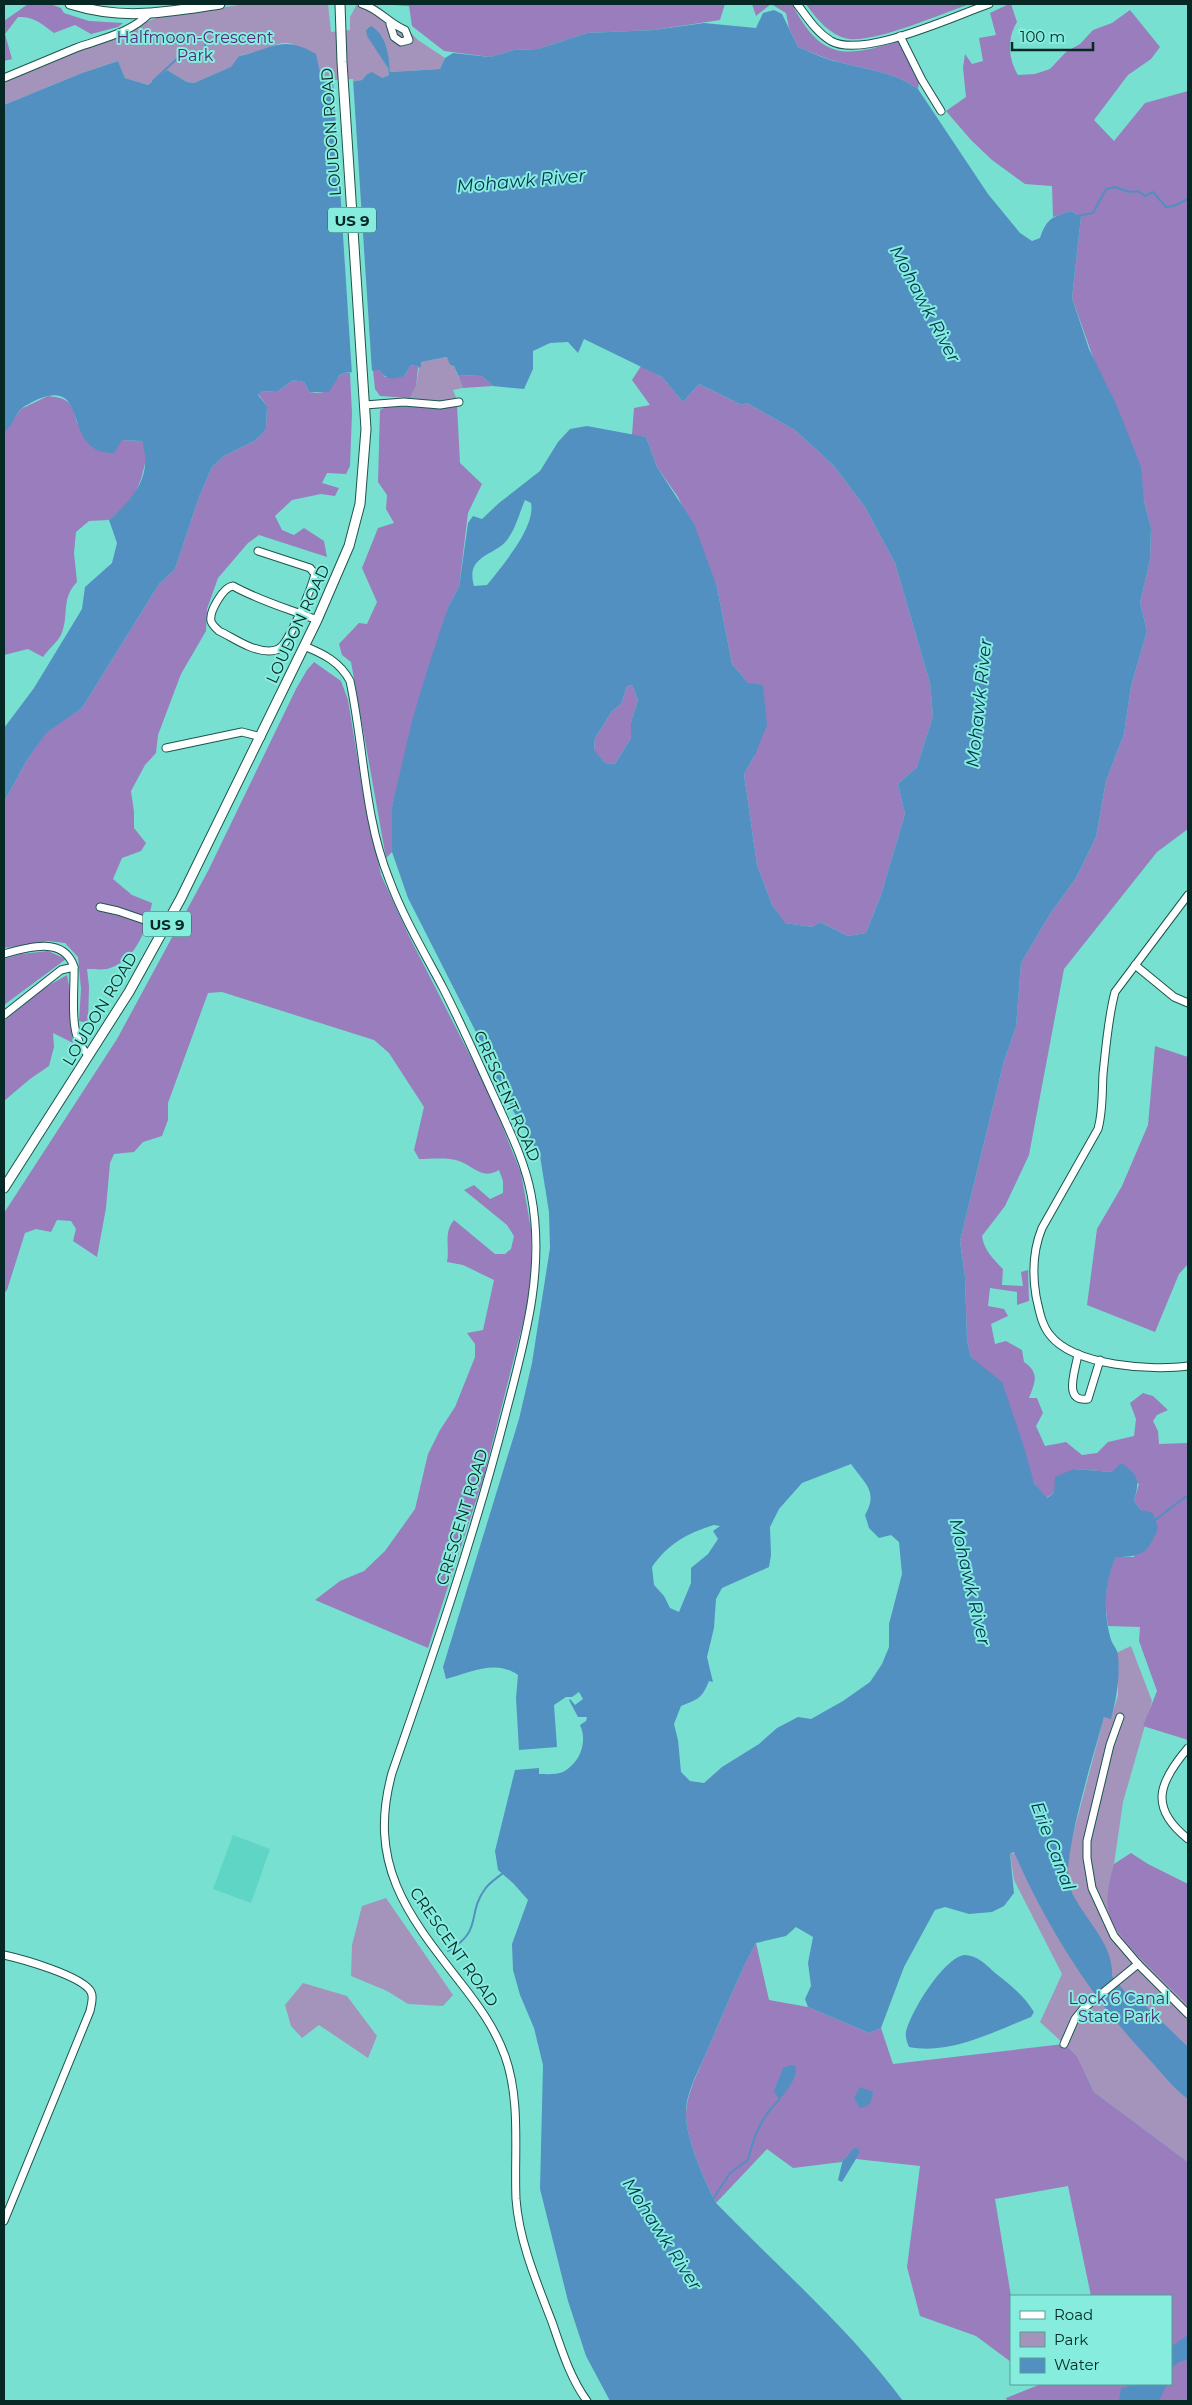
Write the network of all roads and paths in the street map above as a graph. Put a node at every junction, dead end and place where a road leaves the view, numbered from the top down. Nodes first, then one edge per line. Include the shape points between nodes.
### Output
1 (70, 4) edge
2 (220, 4) edge
3 (340, 4) edge
4 (362, 4) edge
5 (798, 4) edge
6 (989, 4) edge
7 (150, 13) junction
8 (390, 24) dead end
9 (900, 36) junction
10 (4, 78) edge
11 (941, 111) dead end
12 (460, 402) dead end
13 (365, 405) junction
14 (258, 551) dead end
15 (299, 614) junction
16 (317, 620) junction
17 (304, 646) junction
18 (261, 737) junction
19 (166, 748) dead end
20 (1188, 894) edge
21 (100, 907) dead end
22 (165, 928) junction
23 (4, 954) edge
24 (1135, 965) junction
25 (74, 967) junction
26 (1188, 1003) edge
27 (4, 1015) edge
28 (89, 1055) junction
29 (4, 1188) edge
30 (1078, 1354) junction
31 (1100, 1360) junction
32 (1188, 1366) edge
33 (1120, 1717) dead end
34 (1188, 1748) edge
35 (1188, 1840) edge
36 (4, 1955) edge
37 (1138, 1964) junction
38 (1188, 2014) edge
39 (1064, 2044) dead end
40 (4, 2221) edge
41 (587, 2401) edge

1 - 7 main road via 104,13
2 - 7 main road
3 - 13 main road, LOUDON ROAD / US 9
4 - 8 street via 374,8
5 - 9 street via 823,35 842,46 864,46
6 - 9 street
7 - 10 street via 122,33
9 - 11 street
12 - 13 street
13 - 16 main road, LOUDON ROAD / US 9 via 360,504 345,560
14 - 15 street via 314,571
15 - 15 street via 233,586 224,590 211,620 219,631 270,652 283,645
15 - 16 street
16 - 17 main road, LOUDON ROAD / US 9
17 - 18 main road, LOUDON ROAD / US 9
17 - 41 street, CRESCENT ROAD via 334,660 350,681 373,821 388,877 498,1106 522,1161 532,1196 537,1268 531,1311 469,1547 392,1774 385,1799 384,1832 390,1872 409,1914 489,2021 506,2058 514,2094 516,2199 522,2233 534,2276 563,2352
18 - 19 street via 242,732
18 - 22 main road, LOUDON ROAD / US 9
20 - 24 street
21 - 22 street
22 - 28 main road, LOUDON ROAD / US 9 via 130,992
23 - 25 street via 56,947 67,954
24 - 26 street via 1174,997
24 - 30 street via 1115,992 1111,1007 1098,1129 1042,1228 1034,1256 1039,1312 1046,1328 1063,1347
25 - 27 street via 61,970
25 - 28 street via 76,1037 81,1049
28 - 29 main road, LOUDON ROAD / US 9
30 - 31 street
30 - 31 street via 1072,1391 1080,1400 1088,1399
31 - 32 street via 1156,1370
33 - 37 street via 1095,1805 1087,1858 1092,1888 1108,1925
34 - 35 street via 1163,1786 1163,1809 1169,1823
36 - 40 street via 76,1980 88,1987 92,1994 90,2011
37 - 38 street
37 - 39 street via 1082,2009

